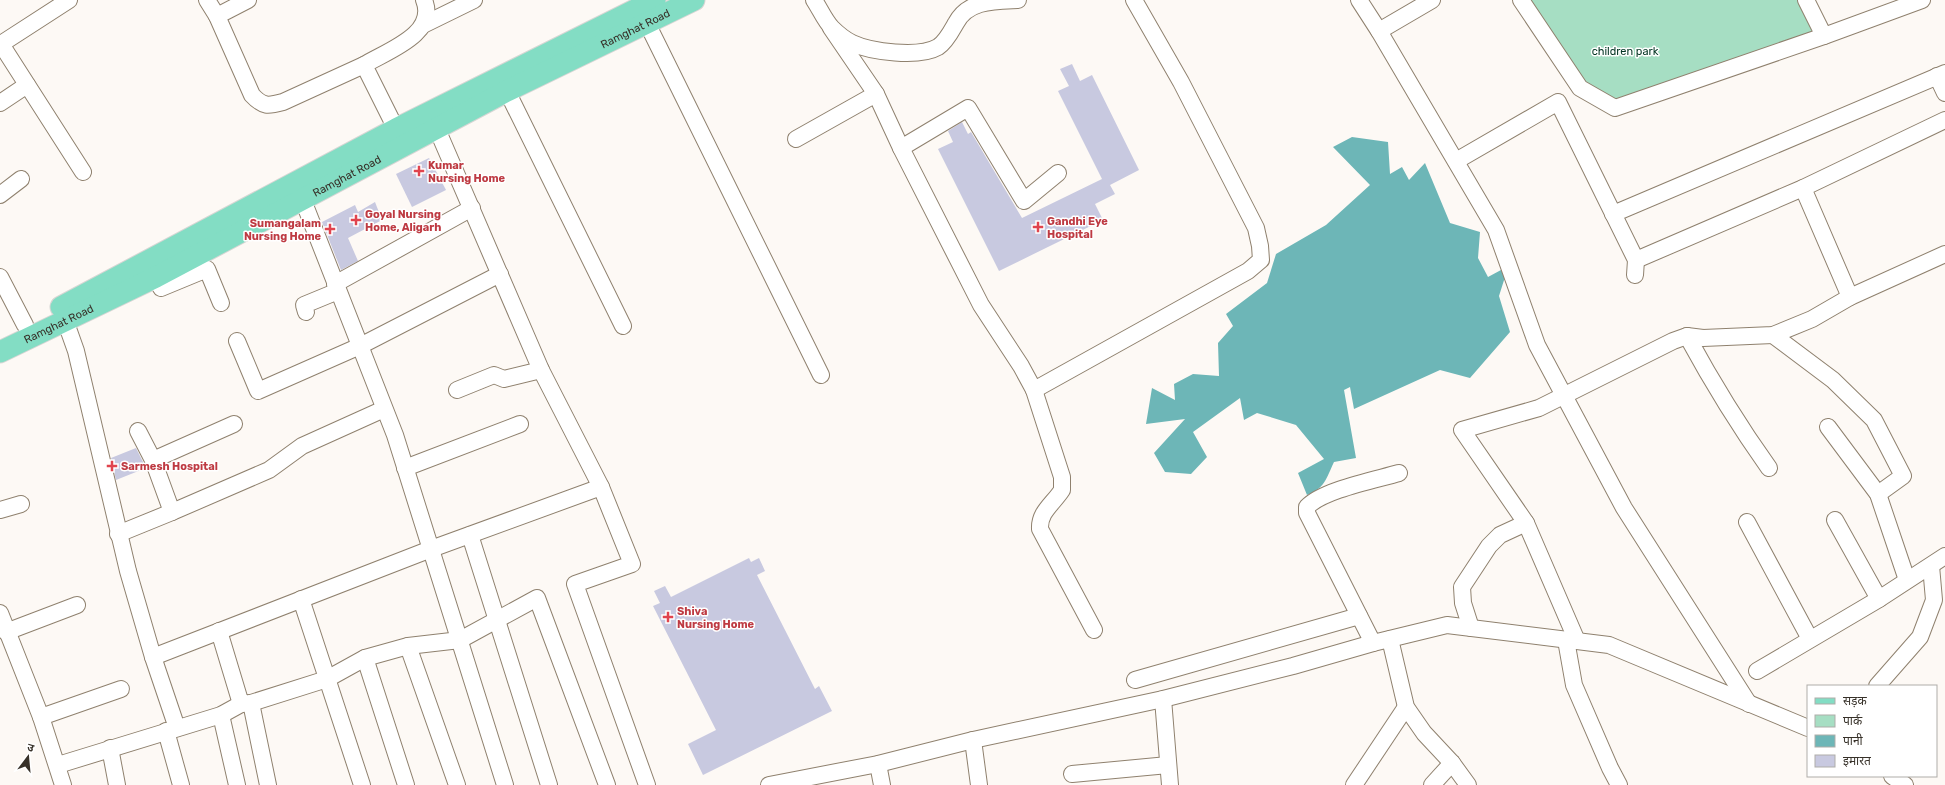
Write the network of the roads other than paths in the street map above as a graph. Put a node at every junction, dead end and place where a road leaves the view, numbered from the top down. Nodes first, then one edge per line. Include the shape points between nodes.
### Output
1 (69, 0) edge
2 (207, 0) edge
3 (248, 0) edge
4 (424, 0) edge
5 (474, 0) edge
6 (694, 0) edge
7 (814, 0) edge
8 (1018, 0) edge
9 (1134, 0) edge
10 (1359, 0) edge
11 (1432, 0) edge
12 (1521, 0) edge
13 (1806, 0) edge
14 (1922, 0) edge
15 (647, 11) edge
16 (217, 16) junction
17 (423, 25) junction
18 (831, 28) junction
19 (1379, 31) junction
20 (1824, 36) junction
21 (1, 44) edge
22 (364, 65) junction
23 (1941, 75) edge
24 (27, 85) junction
25 (507, 91) junction
26 (1945, 93) edge
27 (876, 94) junction
28 (0, 103) edge
29 (1945, 120) edge
30 (396, 129) junction
31 (438, 129) junction
32 (796, 140) dead end
33 (901, 148) junction
34 (1456, 160) junction
35 (83, 172) dead end
36 (1058, 173) dead end
37 (21, 179) dead end
38 (1803, 188) junction
39 (299, 190) junction
40 (0, 195) edge
41 (472, 208) junction
42 (1613, 214) junction
43 (1945, 254) edge
44 (500, 274) junction
45 (0, 277) edge
46 (156, 277) junction
47 (337, 287) junction
48 (1850, 297) junction
49 (221, 303) dead end
50 (306, 312) dead end
51 (65, 320) junction
52 (25, 325) junction
53 (623, 326) dead end
54 (1773, 335) junction
55 (1687, 336) junction
56 (0, 338) edge
57 (237, 342) dead end
58 (360, 346) junction
59 (0, 352) edge
60 (542, 370) junction
61 (821, 375) dead end
62 (457, 390) dead end
63 (1034, 390) junction
64 (1563, 394) junction
65 (384, 409) junction
66 (234, 424) dead end
67 (520, 424) dead end
68 (1828, 427) dead end
69 (138, 430) dead end
70 (153, 460) junction
71 (405, 468) junction
72 (1769, 468) dead end
73 (1399, 472) dead end
74 (601, 487) junction
75 (1878, 494) junction
76 (21, 504) dead end
77 (0, 510) edge
78 (172, 512) junction
79 (1835, 520) dead end
80 (1747, 522) dead end
81 (1526, 524) junction
82 (118, 534) junction
83 (470, 535) junction
84 (431, 549) junction
85 (1945, 556) edge
86 (1931, 566) junction
87 (1907, 580) junction
88 (301, 599) junction
89 (1879, 599) junction
90 (77, 605) dead end
91 (0, 613) edge
92 (1359, 616) junction
93 (497, 620) junction
94 (1471, 628) junction
95 (1094, 630) dead end
96 (219, 631) junction
97 (6, 632) junction
98 (1390, 639) junction
99 (1810, 639) junction
100 (460, 640) junction
101 (1571, 640) junction
102 (1373, 643) junction
103 (408, 646) junction
104 (153, 657) junction
105 (365, 658) junction
106 (1757, 671) dead end
107 (327, 679) junction
108 (1135, 680) dead end
109 (1878, 685) edge
110 (121, 689) dead end
111 (1163, 699) junction
112 (246, 703) junction
113 (1749, 704) junction
114 (1406, 707) junction
115 (221, 715) junction
116 (41, 717) junction
117 (1807, 728) edge
118 (172, 730) junction
119 (973, 740) junction
120 (110, 748) junction
121 (1452, 763) junction
122 (878, 764) junction
123 (58, 765) junction
124 (1168, 765) junction
125 (1072, 774) dead end
126 (1893, 777) edge
127 (63, 785) edge
128 (118, 785) edge
129 (180, 785) edge
130 (237, 785) edge
131 (268, 785) edge
132 (362, 785) edge
133 (406, 785) edge
134 (457, 785) edge
135 (505, 785) edge
136 (549, 785) edge
137 (607, 785) edge
138 (647, 785) edge
139 (769, 785) edge
140 (882, 785) edge
141 (979, 785) edge
142 (1170, 785) edge
143 (1354, 785) edge
144 (1432, 785) edge
145 (1468, 785) edge
146 (1619, 785) edge
147 (1905, 785) edge

1 - 21 street
2 - 16 street
3 - 16 street
4 - 17 street via 428,10
5 - 17 street
6 - 15 main road, Ramghat Road
7 - 18 street
8 - 18 street via 983,2 969,8 960,16 951,33 939,47 921,52 898,53 852,43
9 - 63 street via 1181,82 1256,228 1260,260 1248,271
10 - 19 street
11 - 19 street
12 - 20 street via 1580,88 1615,108
13 - 20 street
14 - 20 street
15 - 25 main road, Ramghat Road
15 - 30 main road, Ramghat Road
15 - 61 street
16 - 22 street via 252,95 259,103 270,106 283,102
17 - 22 street via 402,45
18 - 27 street
19 - 34 street
21 - 24 street
22 - 30 street
23 - 26 street
23 - 42 street
24 - 28 street
24 - 35 street
25 - 31 main road, Ramghat Road
25 - 53 street
27 - 32 street
27 - 33 street
29 - 38 street
30 - 39 main road, Ramghat Road
31 - 39 main road, Ramghat Road
31 - 41 street
33 - 36 street via 968,108 1024,201
33 - 63 street via 981,305
34 - 42 street via 1558,102
34 - 64 street via 1496,230 1537,345
37 - 40 street
38 - 42 street via 1636,267
38 - 48 street
39 - 46 main road, Ramghat Road
39 - 47 street
39 - 52 main road, Ramghat Road
41 - 44 street
41 - 47 street
43 - 48 street
44 - 58 street
44 - 60 street
45 - 52 street
46 - 49 street via 161,288 207,270
46 - 51 main road, Ramghat Road
47 - 50 street via 304,304
47 - 58 street
48 - 54 street via 1812,319
51 - 59 main road, Ramghat Road
51 - 82 street via 76,350
52 - 56 main road, Ramghat Road
54 - 55 street via 1703,338
54 - 75 street via 1833,380 1874,420 1903,476
55 - 64 street
55 - 72 street via 1723,400
57 - 58 street via 258,391
58 - 65 street
60 - 62 street via 504,379 494,375
60 - 74 street
63 - 95 street via 1062,477 1062,490 1044,512 1040,529
64 - 81 street via 1538,408 1462,430
64 - 113 street via 1624,508
65 - 71 street
65 - 78 street via 302,446 269,470
66 - 70 street
67 - 71 street
68 - 75 street
69 - 70 street
70 - 78 street
71 - 84 street
73 - 92 street via 1326,495 1313,500 1306,507
74 - 83 street
74 - 138 street via 632,564 575,584
75 - 87 street
76 - 77 street
78 - 82 street
79 - 89 street
80 - 99 street
81 - 94 street via 1500,535 1489,546 1462,587 1463,603
81 - 101 street
82 - 104 street
83 - 84 street
83 - 93 street
84 - 88 street
84 - 100 street
85 - 86 street
86 - 87 street
86 - 109 street via 1934,600 1920,637
87 - 89 street
88 - 96 street
88 - 107 street
89 - 99 street
90 - 97 street
91 - 97 street
92 - 102 street
92 - 108 street
93 - 100 street
93 - 136 street
93 - 137 street via 537,598
94 - 98 street via 1447,625
94 - 101 street
96 - 104 street
96 - 112 street
97 - 116 street
98 - 102 street
98 - 114 street
99 - 106 street
100 - 103 street
100 - 135 street
101 - 113 street via 1609,645
101 - 146 street via 1574,685
102 - 111 street
103 - 105 street
103 - 134 street
104 - 118 street
105 - 107 street
105 - 133 street
107 - 112 street
107 - 132 street
110 - 116 street
111 - 119 street
111 - 124 street
112 - 115 street
112 - 131 street
113 - 117 street
114 - 121 street via 1424,733
114 - 143 street
115 - 118 street
115 - 130 street
116 - 123 street
118 - 120 street
118 - 129 street
119 - 122 street
119 - 141 street
120 - 123 street
120 - 128 street
121 - 144 street
121 - 145 street
122 - 139 street
122 - 140 street
123 - 127 street
124 - 125 street
124 - 142 street
126 - 147 street

